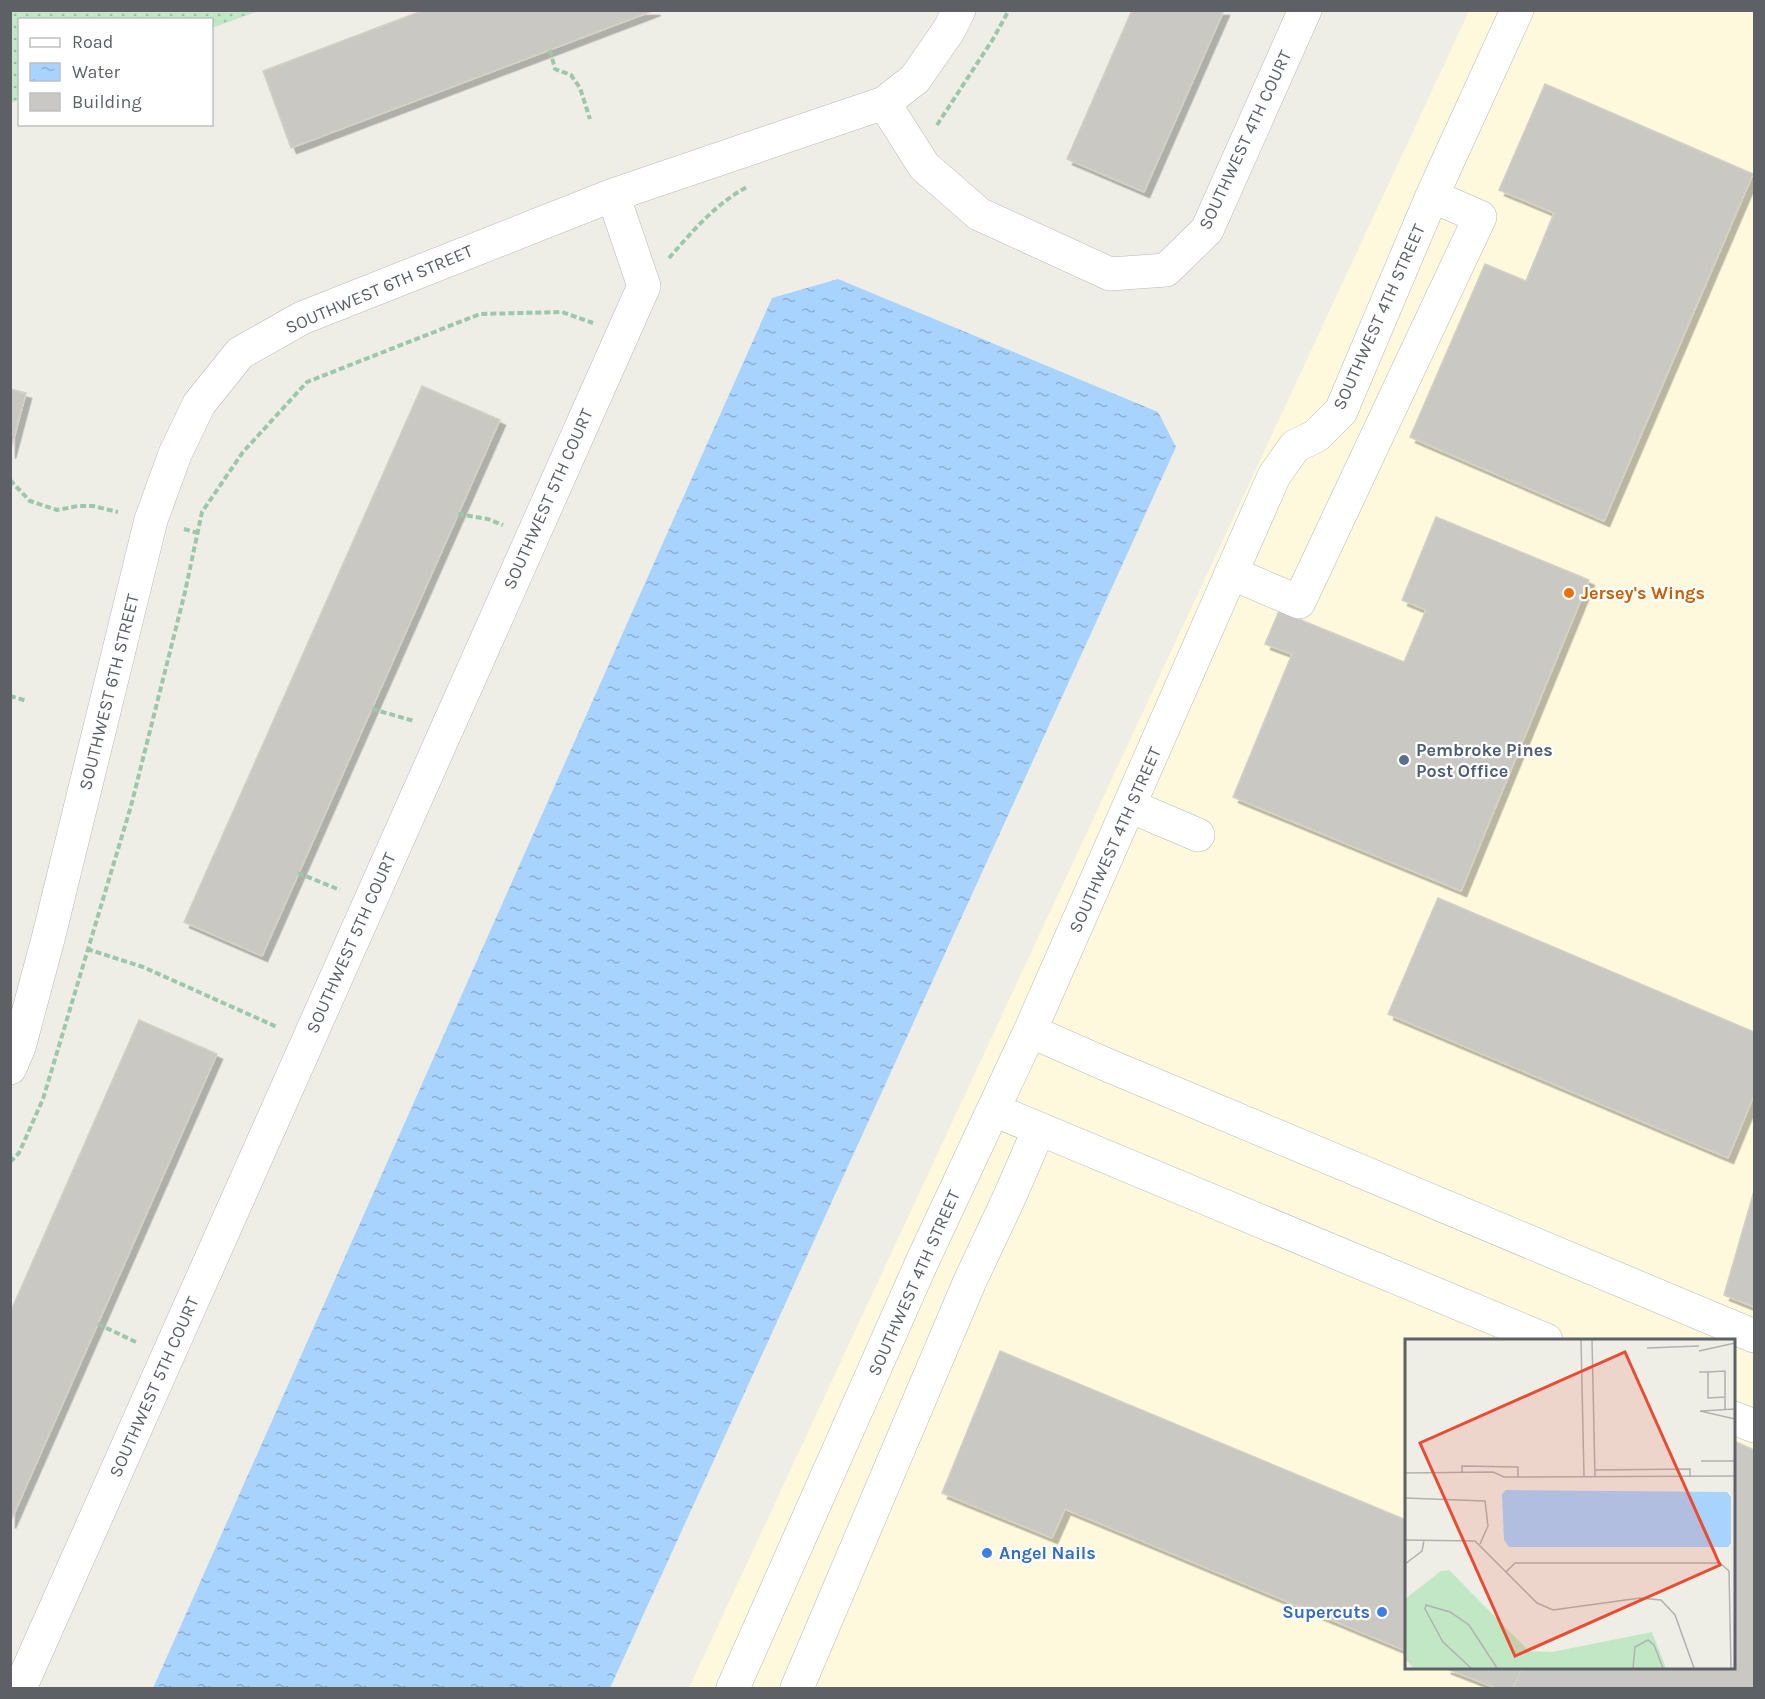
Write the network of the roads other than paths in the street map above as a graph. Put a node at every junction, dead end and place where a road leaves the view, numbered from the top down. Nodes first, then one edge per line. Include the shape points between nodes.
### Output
1 (959, 10) edge
2 (1305, 10) edge
3 (1517, 10) edge
4 (884, 103) junction
5 (613, 195) junction
6 (1432, 196) junction
7 (1232, 573) junction
8 (1130, 806) junction
9 (1198, 835) dead end
10 (1030, 1031) junction
11 (10, 1068) edge
12 (994, 1110) junction
13 (1039, 1129) junction
14 (922, 1262) junction
15 (970, 1281) junction
16 (1755, 1336) edge
17 (1541, 1339) edge
18 (1735, 1418) edge
19 (1755, 1426) edge
20 (20, 1689) edge
21 (733, 1689) edge
22 (797, 1689) edge

1 - 4 street, SOUTHWEST 6TH STREET via 915,79
2 - 4 street, SOUTHWEST 4TH COURT via 1207,230 1166,270 1110,274 979,214 924,166
3 - 6 street, SOUTHWEST 4TH STREET
4 - 5 street, SOUTHWEST 6TH STREET
5 - 11 street, SOUTHWEST 6TH STREET via 302,318 240,353 199,404 175,454 151,520 48,939
5 - 20 street, SOUTHWEST 5TH COURT via 644,286
6 - 7 street, SOUTHWEST 4TH STREET via 1341,411 1316,436 1295,446 1274,476
6 - 7 street via 1480,217 1299,602
7 - 8 street, SOUTHWEST 4TH STREET
8 - 9 street
8 - 10 street, SOUTHWEST 4TH STREET
10 - 12 street, SOUTHWEST 4TH STREET
10 - 16 street
12 - 13 street
12 - 14 street, SOUTHWEST 4TH STREET
13 - 15 street
13 - 17 street
14 - 15 street
14 - 21 street, SOUTHWEST 4TH STREET
15 - 22 street
18 - 19 street

